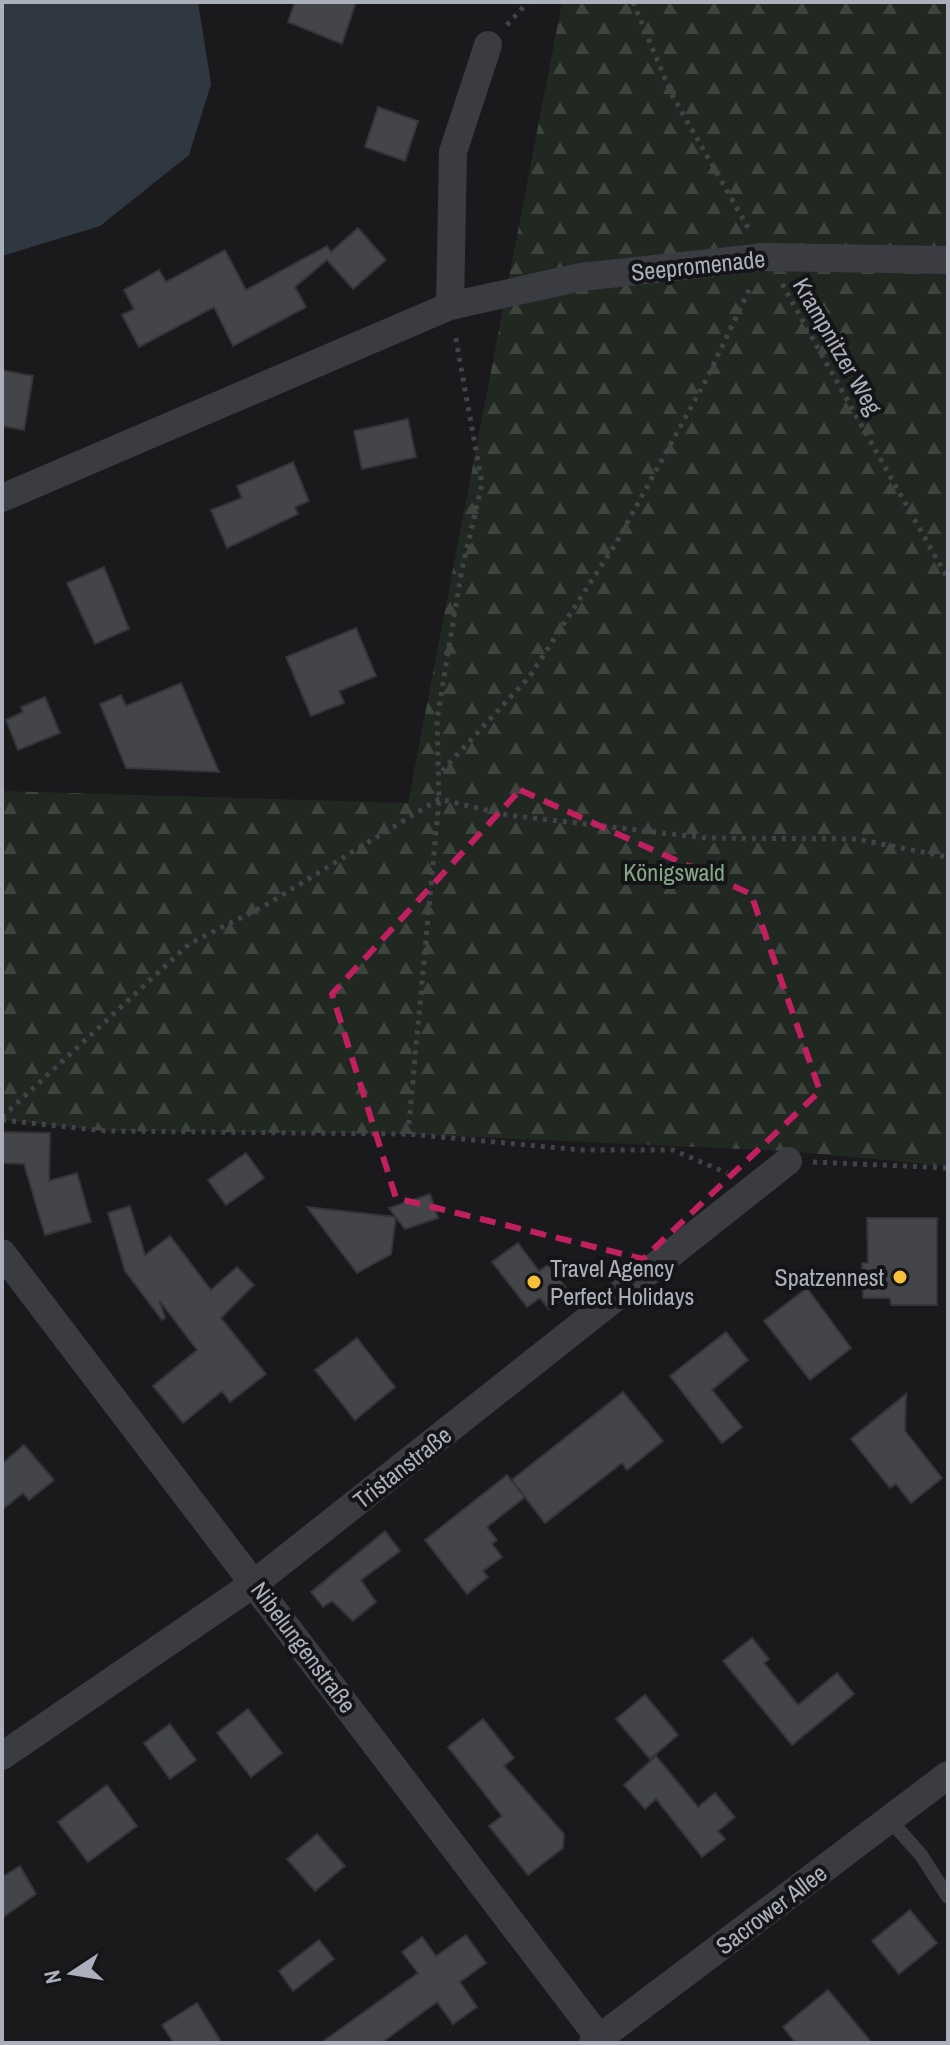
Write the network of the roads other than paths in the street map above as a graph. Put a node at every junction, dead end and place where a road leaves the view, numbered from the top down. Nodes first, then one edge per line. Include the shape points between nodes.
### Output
1 (488, 45) dead end
2 (948, 260) edge
3 (450, 306) junction
4 (2, 498) edge
5 (788, 1161) road end
6 (2, 1253) edge
7 (256, 1582) junction
8 (2, 1756) edge
9 (948, 1775) edge
10 (889, 1819) junction
11 (948, 1897) edge
12 (599, 2041) edge

1 - 3 street via 453,152
2 - 3 street, Seepromenade via 765,257 581,277
3 - 4 street, Seepromenade
5 - 7 street, Tristanstraße
6 - 7 street, Nibelungenstraße
7 - 8 street, Tristanstraße
7 - 12 street, Nibelungenstraße
9 - 10 street, Sacrower Allee
10 - 11 lane
10 - 12 street, Sacrower Allee

